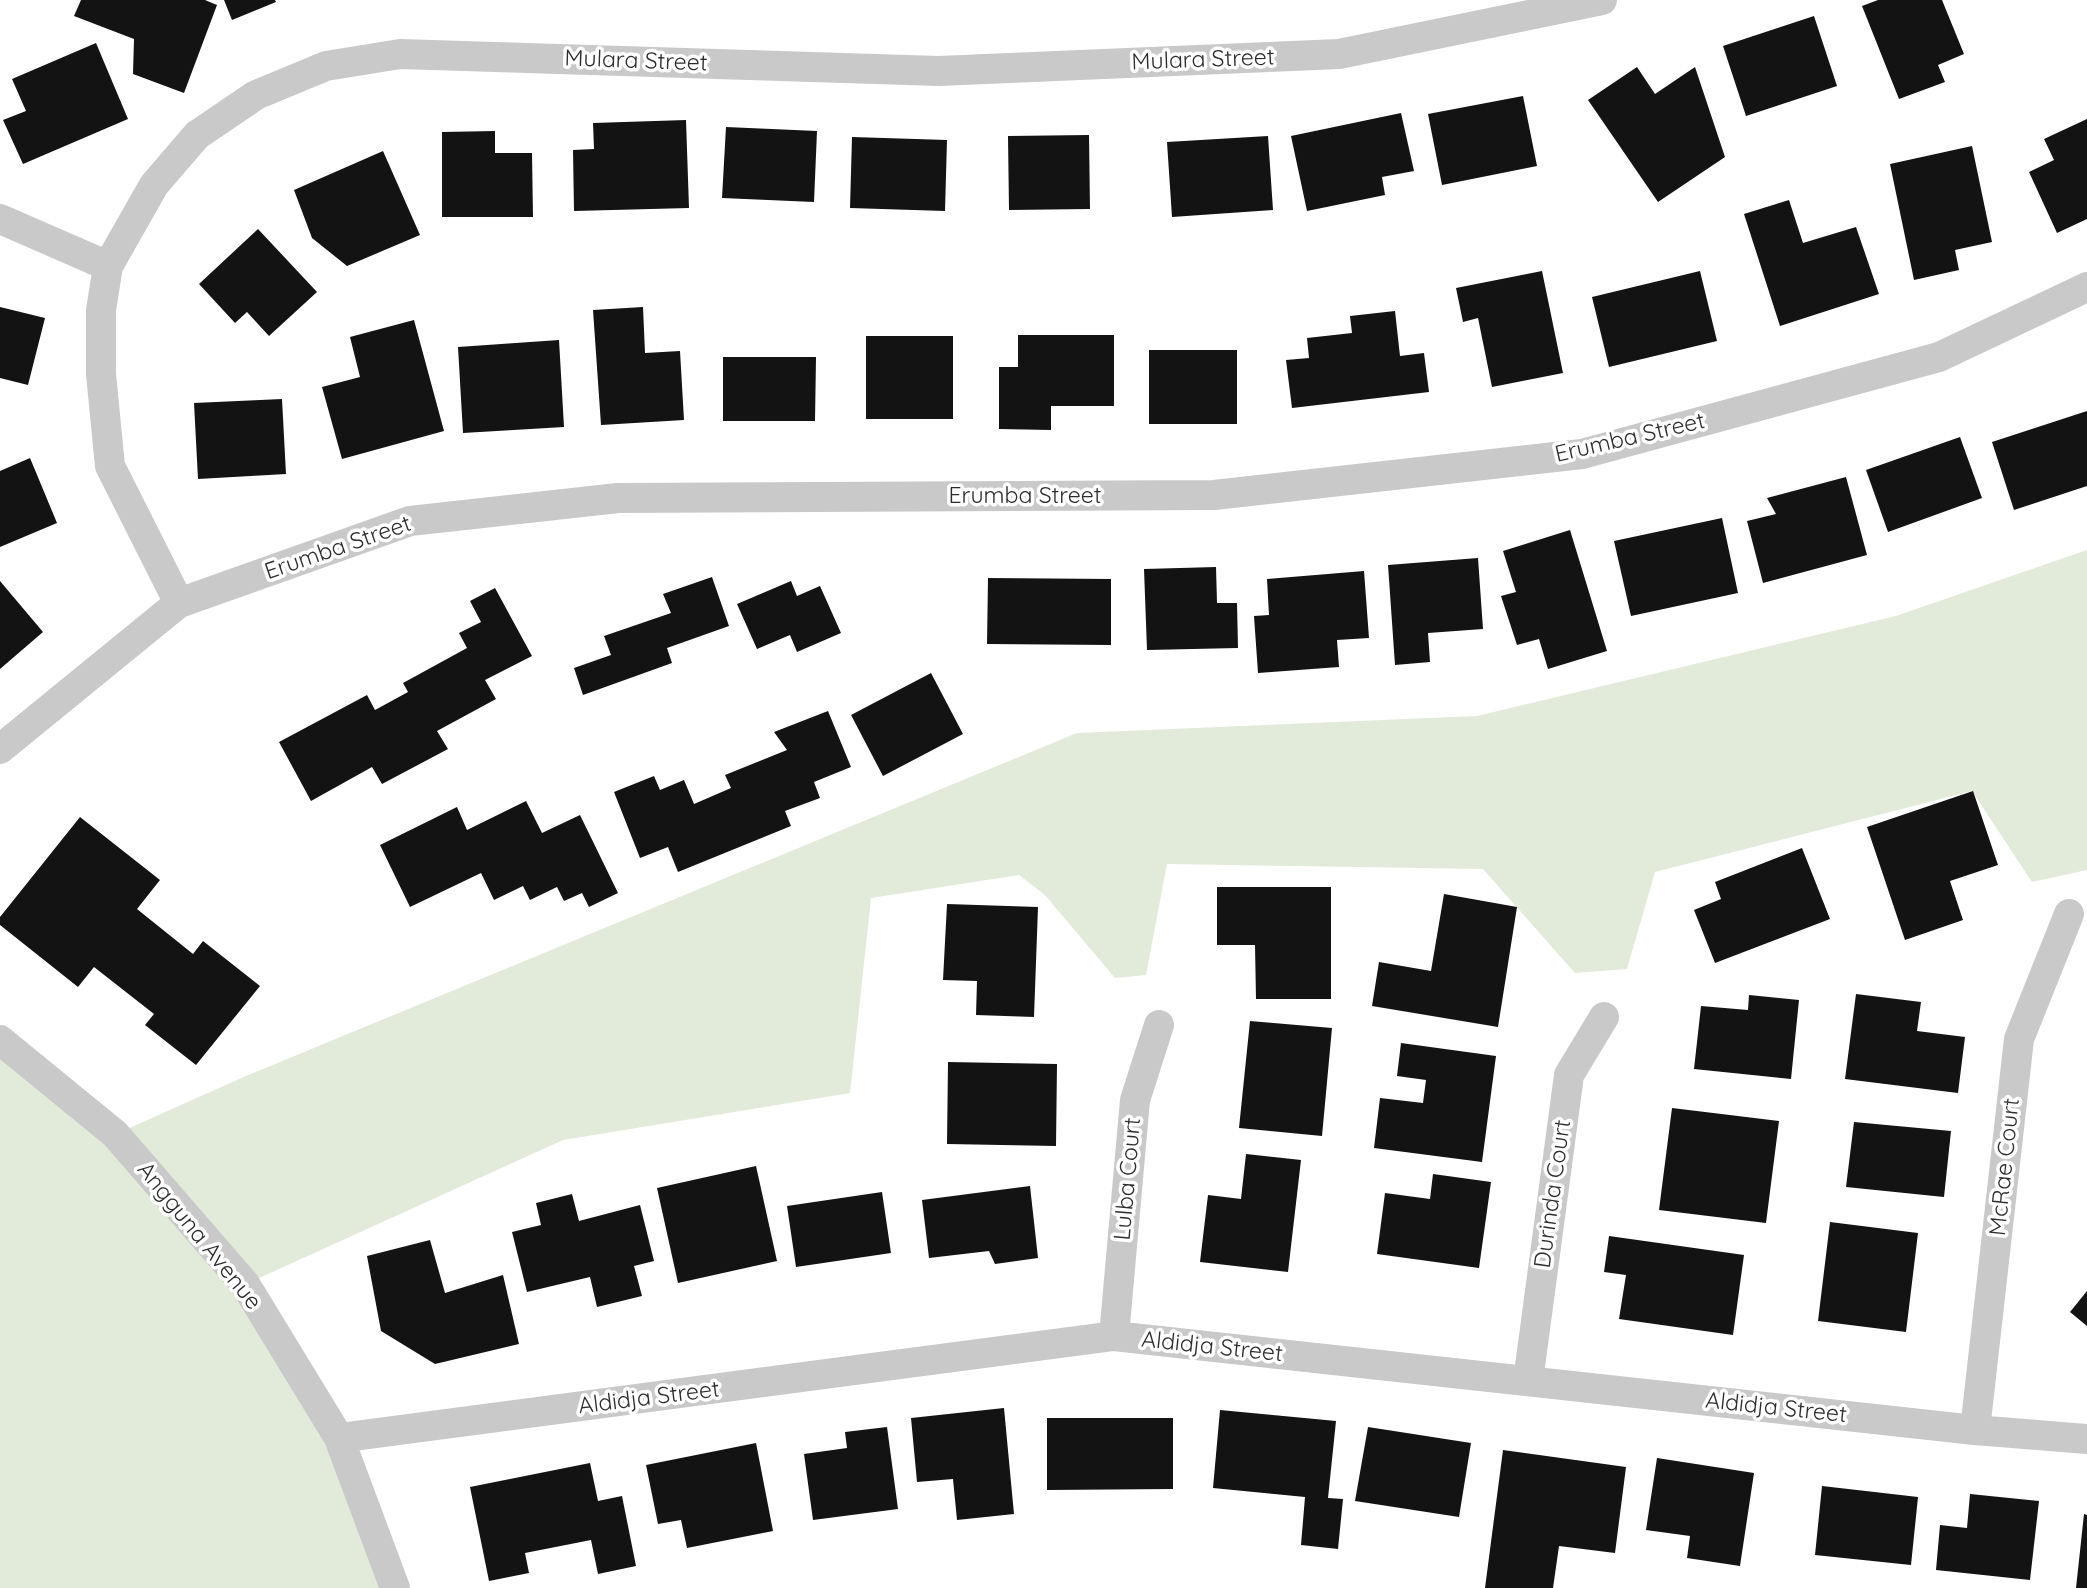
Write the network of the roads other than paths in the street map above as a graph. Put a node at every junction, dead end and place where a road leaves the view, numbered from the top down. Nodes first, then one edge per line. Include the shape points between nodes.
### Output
1 (1602, 0) edge
2 (0, 219) edge
3 (108, 266) junction
4 (2087, 287) edge
5 (179, 603) junction
6 (0, 749) edge
7 (2069, 914) dead end
8 (1604, 1017) dead end
9 (1158, 1025) dead end
10 (0, 1040) edge
11 (1114, 1336) junction
12 (1528, 1381) junction
13 (1975, 1430) junction
14 (339, 1438) junction
15 (2087, 1439) edge
16 (395, 1588) edge

1 - 3 street, Mulara Street via 1339,54 939,71 400,54 326,66 256,95 197,135 153,185
2 - 3 street
3 - 5 street, Mulara Street via 101,310 101,374 110,466
4 - 5 street, Erumba Street via 1939,357 1582,454 1214,495 618,498 410,521
5 - 6 street, Erumba Street
7 - 13 street, McRae Court via 2020,1039
8 - 12 street, Durinda Court via 1569,1075
9 - 11 street, Lulba Court via 1135,1100
10 - 14 street, Angguna Avenue via 115,1134 237,1274
11 - 12 street, Aldidja Street
11 - 14 street, Aldidja Street
12 - 13 street, Aldidja Street
13 - 15 street, Aldidja Street
14 - 16 street, Angguna Avenue

